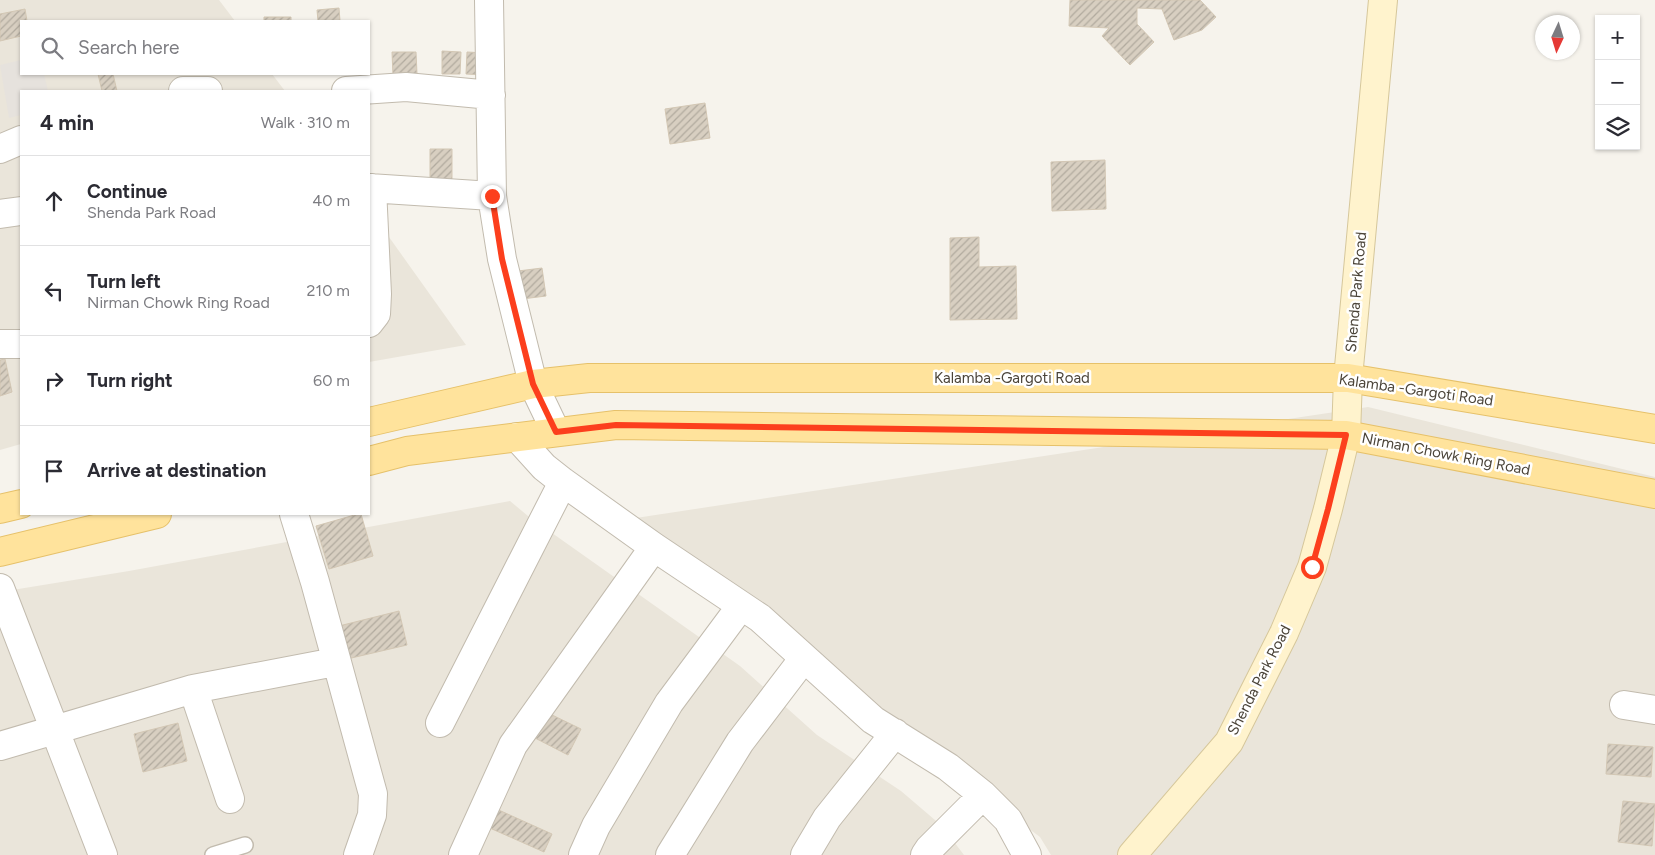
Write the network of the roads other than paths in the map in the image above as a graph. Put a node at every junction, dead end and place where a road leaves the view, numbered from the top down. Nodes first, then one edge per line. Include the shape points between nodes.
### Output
1 (490, 0) edge
2 (1383, 0) edge
3 (361, 90) edge
4 (491, 95) junction
5 (20, 140) edge
6 (0, 148) edge
7 (370, 188) edge
8 (492, 196) junction
9 (20, 211) edge
10 (0, 214) edge
11 (370, 322) edge
12 (0, 344) edge
13 (20, 344) edge
14 (1348, 378) junction
15 (533, 384) junction
16 (370, 422) edge
17 (1655, 429) edge
18 (556, 432) junction
19 (1346, 435) junction
20 (517, 437) junction
21 (370, 461) edge
22 (563, 482) junction
23 (1655, 494) edge
24 (20, 504) edge
25 (0, 509) edge
26 (154, 515) edge
27 (294, 515) edge
28 (654, 547) junction
29 (0, 552) edge
30 (0, 588) edge
31 (741, 606) junction
32 (804, 658) junction
33 (336, 662) junction
34 (193, 689) junction
35 (1624, 705) dead end
36 (1655, 710) edge
37 (440, 722) dead end
38 (54, 729) junction
39 (895, 733) junction
40 (0, 746) edge
41 (983, 795) junction
42 (230, 799) dead end
43 (245, 845) dead end
44 (103, 855) edge
45 (213, 855) edge
46 (358, 855) edge
47 (463, 855) edge
48 (583, 855) edge
49 (670, 855) edge
50 (805, 855) edge
51 (926, 855) edge
52 (1027, 855) edge
53 (1132, 855) edge

1 - 4 street
2 - 14 main road, Shenda Park Road
3 - 4 street via 406,87
4 - 8 street
5 - 6 street
7 - 8 street
7 - 11 street via 377,294 376,314
8 - 15 street via 502,259
9 - 10 street
12 - 13 street
14 - 15 main road, Kalamba -Gargoti Road via 589,378
14 - 17 main road, Kalamba -Gargoti Road
14 - 19 main road, Shenda Park Road
15 - 16 main road, Kalamba -Gargoti Road
15 - 18 street
18 - 19 main road, Nirman Chowk Ring Road via 616,425
18 - 20 main road, Nirman Chowk Ring Road
19 - 23 main road, Nirman Chowk Ring Road
19 - 53 main road, Shenda Park Road via 1312,567 1280,642 1229,742
20 - 21 main road, Nirman Chowk Ring Road via 407,451
20 - 22 street via 544,467
22 - 28 street
22 - 37 street
24 - 25 main road
26 - 29 main road
27 - 33 street
28 - 31 street
28 - 47 street via 513,745
30 - 38 street
31 - 32 street via 760,618
31 - 48 street via 669,703 596,826
32 - 39 street via 873,720
32 - 49 street via 740,742
33 - 34 street
33 - 46 street via 373,794 372,815
34 - 38 street
34 - 42 street
35 - 36 street
38 - 40 street
38 - 44 street
39 - 41 street via 948,766
39 - 50 street via 827,818
41 - 51 street
41 - 52 street via 1008,820
43 - 45 lane

